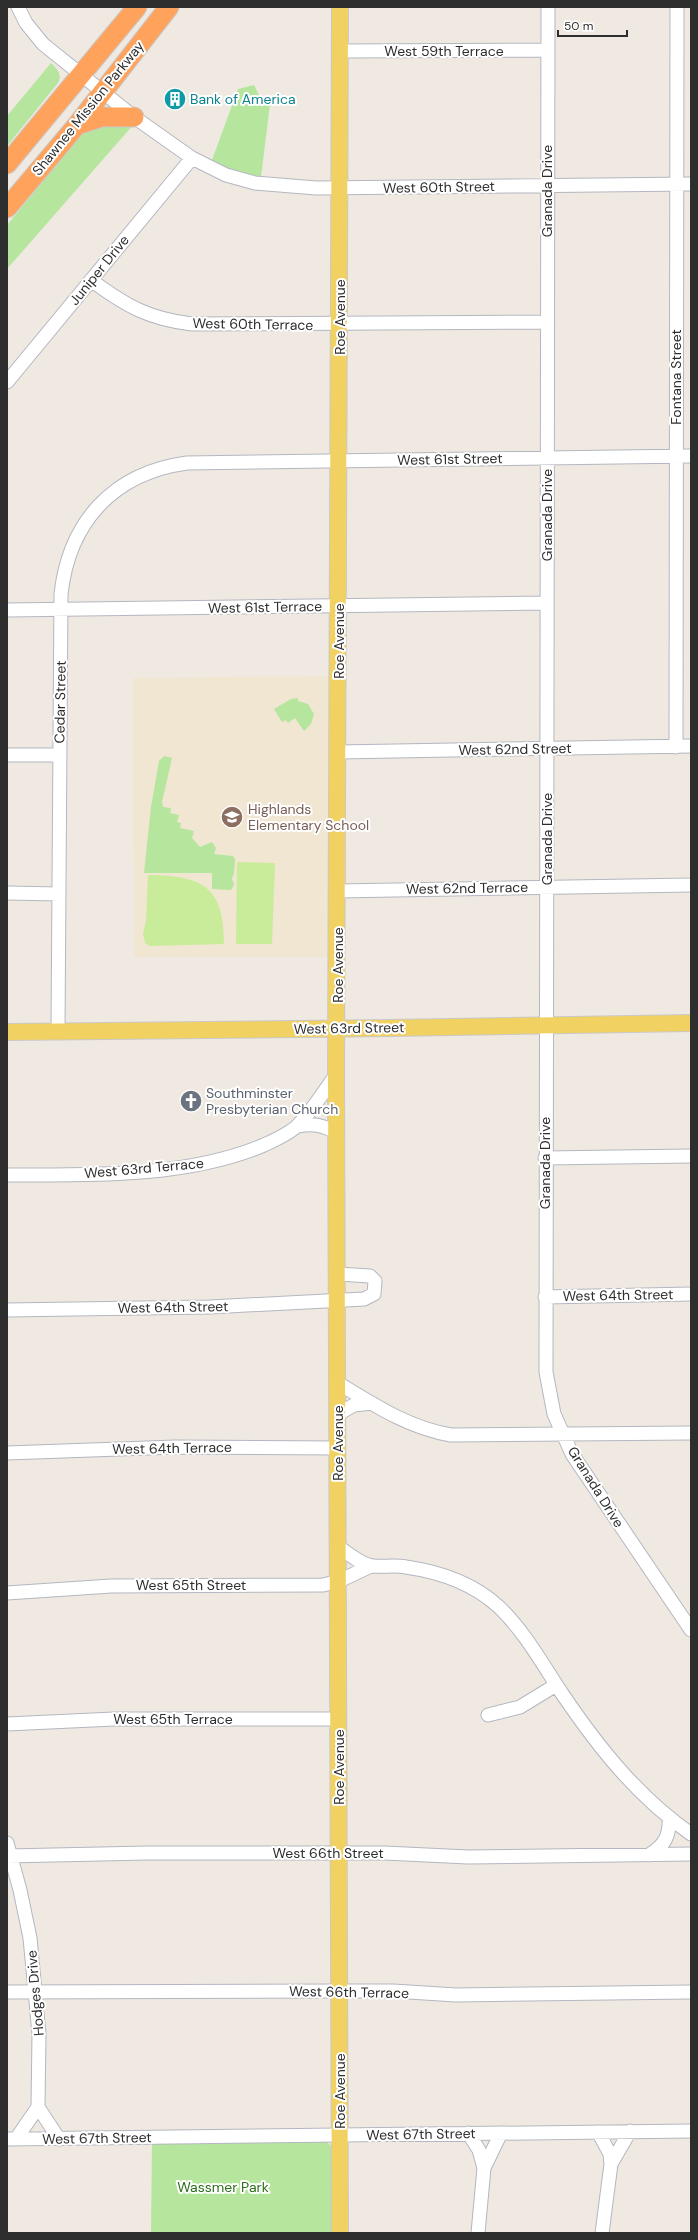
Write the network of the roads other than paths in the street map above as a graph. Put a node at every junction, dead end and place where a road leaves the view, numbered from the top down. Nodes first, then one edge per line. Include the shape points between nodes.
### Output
1 (18, 7) edge
2 (137, 7) edge
3 (169, 7) edge
4 (340, 7) edge
5 (548, 7) edge
6 (677, 7) edge
7 (548, 50) junction
8 (341, 51) junction
9 (81, 74) junction
10 (103, 92) junction
11 (134, 117) junction
12 (77, 125) junction
13 (192, 158) junction
14 (7, 164) edge
15 (677, 184) junction
16 (691, 184) edge
17 (548, 186) junction
18 (340, 188) junction
19 (7, 208) edge
20 (91, 280) junction
21 (547, 322) junction
22 (340, 324) junction
23 (7, 382) edge
24 (676, 456) junction
25 (691, 456) edge
26 (547, 458) junction
27 (340, 460) junction
28 (209, 462) joint
29 (546, 603) junction
30 (340, 606) junction
31 (61, 609) junction
32 (7, 610) edge
33 (691, 746) edge
34 (676, 747) junction
35 (547, 748) junction
36 (338, 752) junction
37 (7, 755) edge
38 (59, 755) junction
39 (691, 885) edge
40 (547, 886) junction
41 (338, 891) junction
42 (7, 893) edge
43 (59, 894) junction
44 (691, 1023) edge
45 (545, 1024) junction
46 (338, 1029) junction
47 (7, 1032) edge
48 (58, 1032) junction
49 (336, 1075) junction
50 (298, 1126) junction
51 (337, 1133) junction
52 (691, 1156) edge
53 (545, 1158) junction
54 (7, 1175) edge
55 (338, 1274) junction
56 (691, 1294) edge
57 (545, 1297) junction
58 (338, 1300) junction
59 (7, 1310) edge
60 (338, 1383) junction
61 (372, 1403) junction
62 (338, 1414) junction
63 (691, 1433) edge
64 (563, 1434) junction
65 (338, 1448) junction
66 (7, 1453) edge
67 (339, 1547) junction
68 (371, 1566) junction
69 (339, 1581) junction
70 (7, 1593) edge
71 (691, 1630) edge
72 (556, 1685) junction
73 (488, 1715) dead end
74 (338, 1719) junction
75 (7, 1724) edge
76 (669, 1817) junction
77 (691, 1834) edge
78 (7, 1843) edge
79 (339, 1853) junction
80 (691, 1854) edge
81 (649, 1855) junction
82 (9, 1856) edge
83 (339, 1991) junction
84 (7, 1992) edge
85 (36, 1992) junction
86 (691, 1992) edge
87 (38, 2107) junction
88 (630, 2131) junction
89 (691, 2131) edge
90 (598, 2132) junction
91 (468, 2133) junction
92 (501, 2133) junction
93 (340, 2135) junction
94 (11, 2139) edge
95 (59, 2139) junction
96 (611, 2164) junction
97 (484, 2168) junction
98 (340, 2233) edge
99 (478, 2233) edge
100 (602, 2233) edge

1 - 9 street, West 60th Street via 37,38
2 - 9 highway, Shawnee Mission Parkway
3 - 10 highway, Shawnee Mission Parkway
4 - 8 main road, Roe Avenue
5 - 7 street, Granada Drive
6 - 15 street, Fontana Street
7 - 8 street, West 59th Terrace
7 - 17 street, Granada Drive
8 - 18 main road, Roe Avenue
9 - 10 street, West 60th Street
9 - 14 highway, Shawnee Mission Parkway
10 - 11 street, West 60th Street
10 - 12 highway, Shawnee Mission Parkway
11 - 12 highway via 102,117
11 - 13 street, West 60th Street
12 - 19 highway, Shawnee Mission Parkway
13 - 18 street, West 60th Street via 226,175 255,183 286,187
13 - 20 street, Juniper Drive
15 - 16 street, West 60th Street
15 - 17 street, West 60th Street
15 - 24 street, Fontana Street
17 - 18 street, West 60th Street
17 - 21 street, Granada Drive
18 - 22 main road, Roe Avenue
20 - 22 street, West 60th Terrace via 125,305 150,316 171,321 192,324
20 - 23 street, Juniper Drive
21 - 22 street, West 60th Terrace
21 - 26 street, Granada Drive
22 - 27 main road, Roe Avenue
24 - 25 street, West 61st Street
24 - 26 street, West 61st Street
24 - 34 street, Fontana Street
26 - 27 street, West 61st Street
26 - 29 street, Granada Drive
27 - 28 street, West 61st Street
27 - 30 main road, Roe Avenue
28 - 31 street, Cedar Street via 181,463 152,470 127,482 98,506 76,536 66,561
29 - 30 street, West 61st Terrace
29 - 35 street, Granada Drive
30 - 31 street, West 61st Terrace
30 - 36 main road, Roe Avenue
31 - 32 street, West 61st Terrace
31 - 38 street, Cedar Street
33 - 34 street, West 62nd Street
34 - 35 street, West 62nd Street
35 - 36 street, West 62nd Street
35 - 40 street, Granada Drive
36 - 41 main road, Roe Avenue
37 - 38 street
38 - 43 street, Cedar Street
39 - 40 street, West 62nd Terrace
40 - 41 street, West 62nd Terrace
40 - 45 street, Granada Drive
41 - 46 main road, Roe Avenue
42 - 43 street
43 - 48 street, Cedar Street
44 - 45 main road, West 63rd Street
45 - 46 main road, West 63rd Street
45 - 53 street, Granada Drive
46 - 48 main road, West 63rd Street
46 - 49 main road, Roe Avenue
47 - 48 main road, West 63rd Street
49 - 50 street, West 63rd Terrace
49 - 51 main road, Roe Avenue
50 - 51 street, West 63rd Terrace via 320,1125
50 - 54 street, West 63rd Terrace via 274,1140 215,1162 184,1167 90,1174
51 - 55 main road, Roe Avenue
52 - 53 street
53 - 57 street, Granada Drive
55 - 58 main road, Roe Avenue
55 - 58 street via 366,1274 373,1278 375,1286 371,1297
56 - 57 street, West 64th Street
57 - 64 street, Granada Drive via 546,1372 552,1407
58 - 59 street, West 64th Street via 210,1307
58 - 60 main road, Roe Avenue
60 - 61 street
60 - 62 main road, Roe Avenue
61 - 62 street via 354,1405
61 - 64 street via 410,1424 438,1433
62 - 65 main road, Roe Avenue
63 - 64 street
64 - 71 street, Granada Drive via 572,1454
65 - 66 street, West 64th Terrace via 175,1447
65 - 67 main road, Roe Avenue
67 - 68 street, West 65th Street
67 - 69 main road, Roe Avenue
68 - 69 street, West 65th Street
68 - 72 street, West 65th Street via 404,1566 432,1571 474,1588 515,1625
69 - 70 street, West 65th Street via 323,1585 111,1586
69 - 74 main road, Roe Avenue
72 - 73 street via 520,1707
72 - 76 street, West 65th Street via 600,1748
74 - 75 street, West 65th Terrace via 114,1719
74 - 79 main road, Roe Avenue
76 - 77 street, West 65th Street
76 - 81 street via 668,1838 659,1849
78 - 82 street, Hodges Drive
79 - 81 street, West 66th Street via 468,1857
79 - 82 street, West 66th Street
79 - 83 main road, Roe Avenue
80 - 81 street, West 66th Street
82 - 85 street, Hodges Drive via 30,1938
83 - 85 street, West 66th Terrace
83 - 86 street, West 66th Terrace via 456,1995
83 - 93 main road, Roe Avenue
84 - 85 street, West 66th Terrace
85 - 87 street, Hodges Drive via 39,2034
87 - 94 street
87 - 95 street
88 - 89 street, West 67th Street
88 - 90 street, West 67th Street
88 - 96 street
90 - 92 street, West 67th Street
90 - 96 street via 610,2154
91 - 92 street, West 67th Street
91 - 93 street, West 67th Street
91 - 97 street via 479,2150
92 - 97 street
93 - 95 street, West 67th Street
93 - 98 main road, Roe Avenue
94 - 95 street, West 67th Street
96 - 100 street
97 - 99 street

